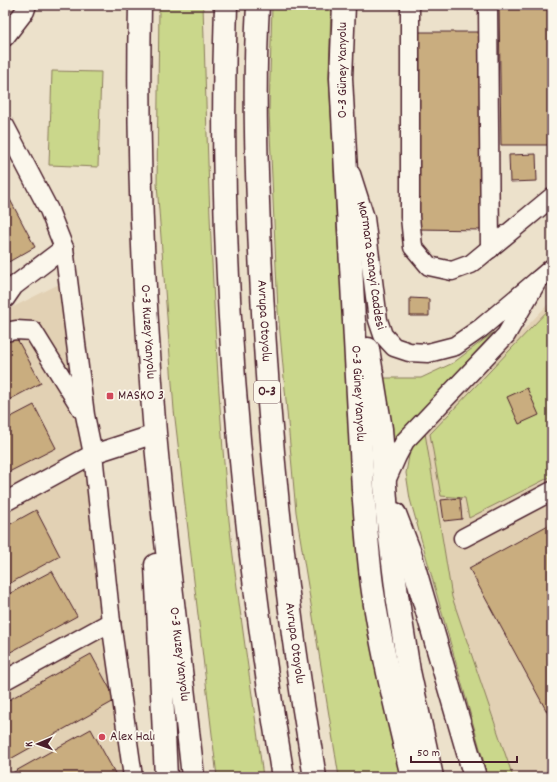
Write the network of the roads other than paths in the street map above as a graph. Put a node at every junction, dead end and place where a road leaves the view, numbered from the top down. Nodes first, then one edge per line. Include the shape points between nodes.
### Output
1 (26, 5) edge
2 (140, 5) edge
3 (226, 5) edge
4 (258, 5) edge
5 (344, 5) edge
6 (410, 5) edge
7 (488, 5) edge
8 (5, 37) edge
9 (5, 126) edge
10 (345, 156) junction
11 (552, 197) edge
12 (64, 248) junction
13 (490, 249) junction
14 (552, 268) edge
15 (538, 280) junction
16 (353, 296) junction
17 (5, 299) edge
18 (5, 332) edge
19 (85, 415) junction
20 (155, 434) junction
21 (93, 454) junction
22 (384, 486) junction
23 (552, 491) edge
24 (5, 502) edge
25 (463, 538) dead end
26 (111, 622) junction
27 (5, 680) edge
28 (133, 777) edge
29 (166, 777) edge
30 (193, 777) edge
31 (283, 777) edge
32 (315, 777) edge
33 (412, 777) edge
34 (432, 777) edge
35 (475, 777) edge

1 - 8 street via 25,11
2 - 20 main road, O-3 Kuzey Yanyolu via 138,87 144,262
3 - 31 main road, O-3 via 227,232 236,396 246,511 264,655
4 - 32 main road, Avrupa Otoyolu / O-3 via 257,168 269,415 282,549
5 - 10 main road, O-3 Güney Yanyolu via 340,78
6 - 13 street via 410,209 413,248 429,266 452,271 471,264
7 - 13 street
9 - 12 street via 49,210
10 - 15 street, Marmara Sanayi Caddesi via 365,218 378,320 383,335 394,347 428,354 455,346 481,328
10 - 16 main road, O-3 Güney Yanyolu
11 - 13 street
12 - 17 street via 14,286
12 - 19 street
14 - 15 street, Marmara Sanayi Caddesi
15 - 22 street, Marmara Sanayi Caddesi via 506,335 405,441
16 - 22 main road via 367,345 381,429
16 - 33 main road, O-3 Güney Yanyolu via 363,489 373,593 387,670
18 - 19 street via 33,331
19 - 21 street
20 - 21 street
20 - 29 main road via 155,530
20 - 30 main road, O-3 Kuzey Yanyolu
21 - 24 street
21 - 26 street
22 - 34 main road via 409,671
22 - 35 main road via 410,553
23 - 25 street
26 - 27 street
26 - 28 street

